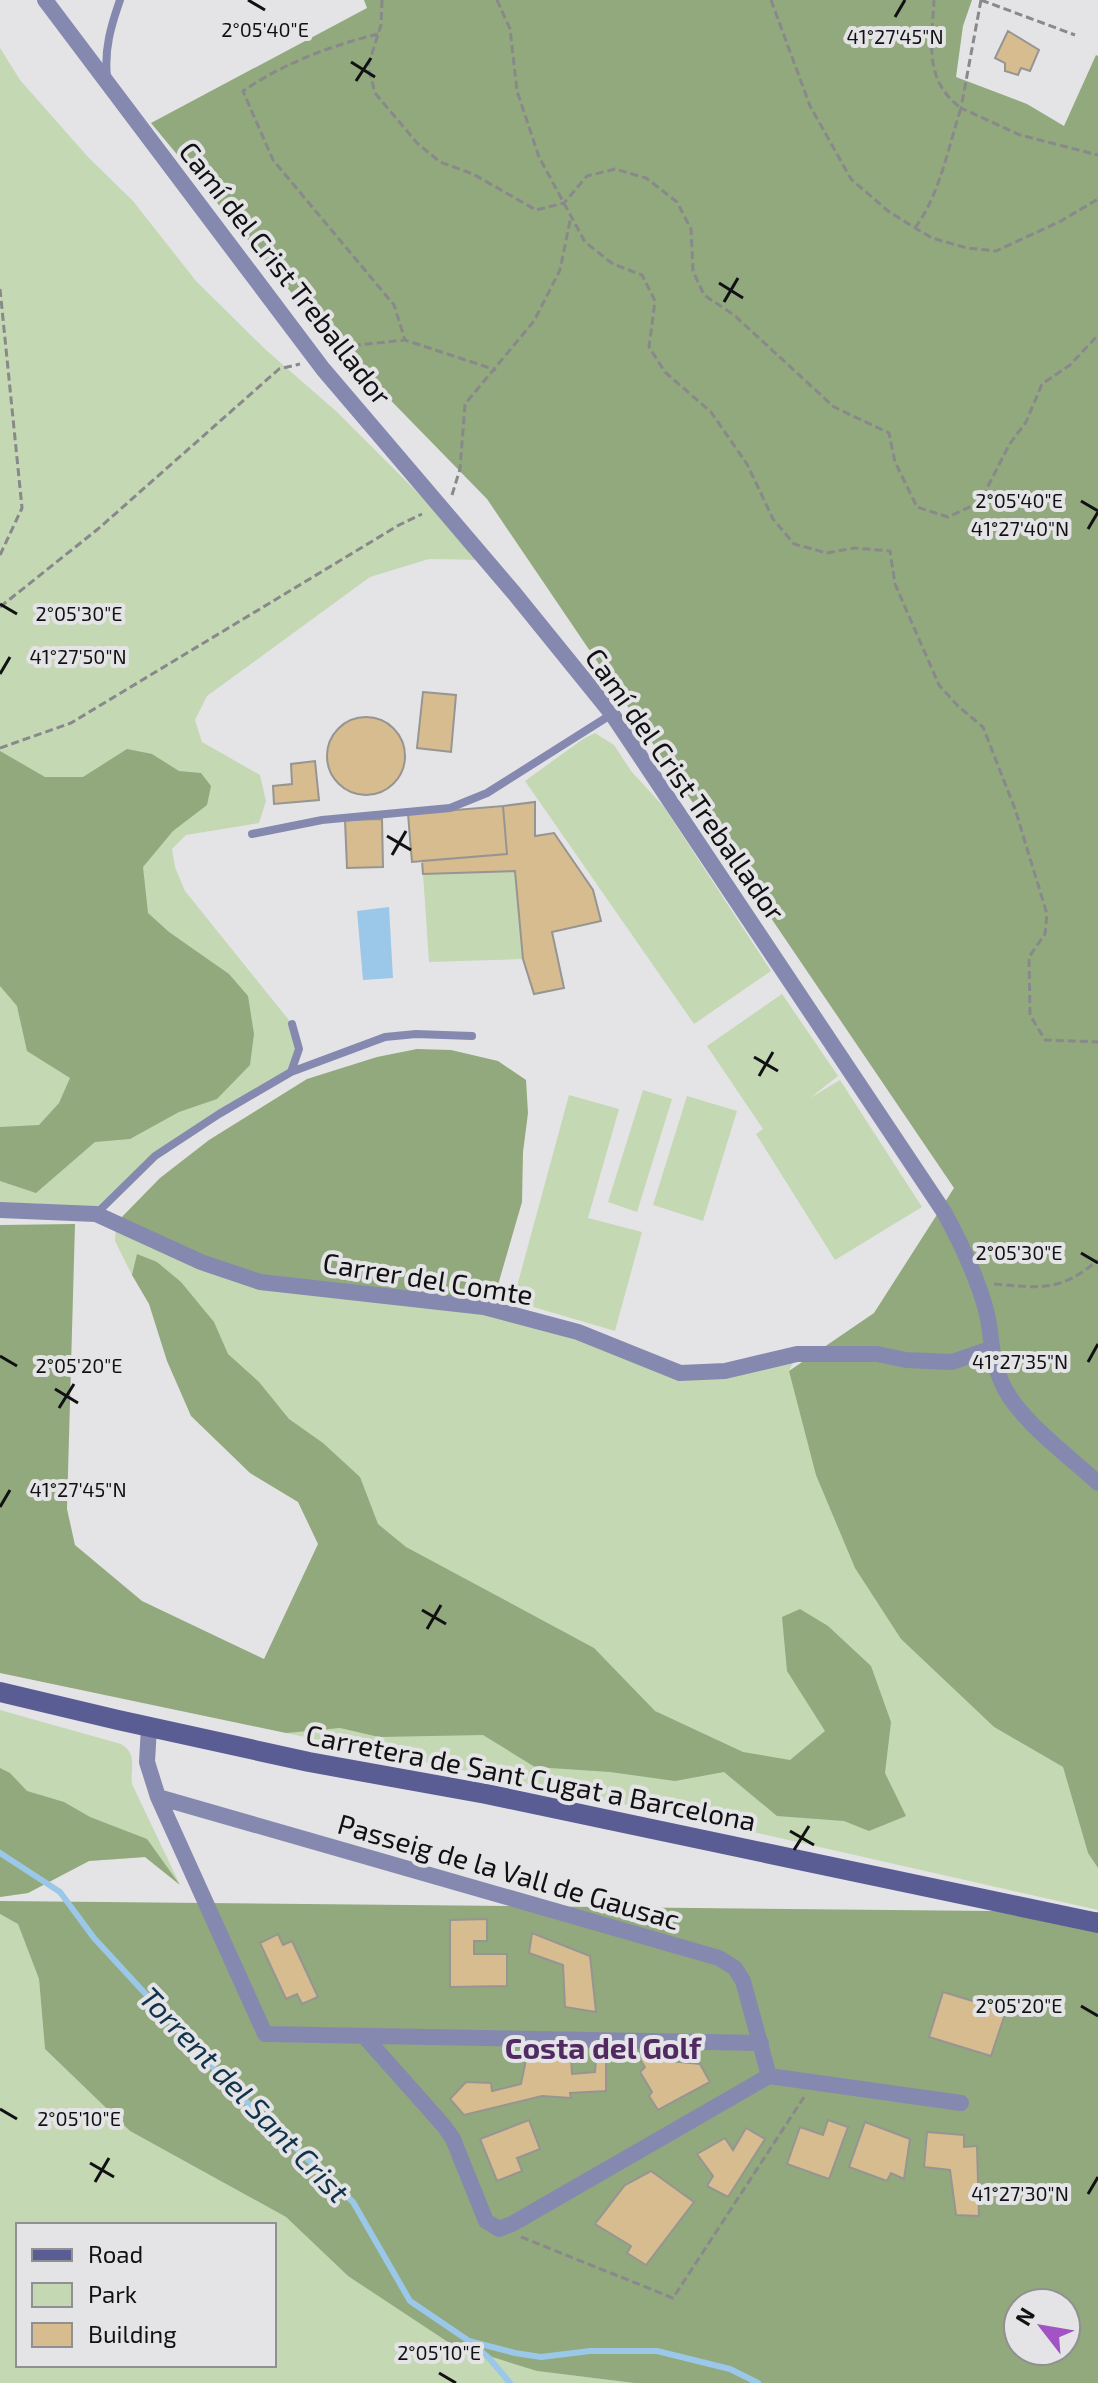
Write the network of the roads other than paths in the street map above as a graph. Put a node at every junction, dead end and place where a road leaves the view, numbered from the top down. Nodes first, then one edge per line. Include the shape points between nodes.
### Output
1 (45, 0) edge
2 (120, 0) edge
3 (109, 88) junction
4 (612, 714) junction
5 (252, 834) dead end
6 (292, 1024) dead end
7 (472, 1036) dead end
8 (291, 1072) junction
9 (0, 1210) edge
10 (96, 1214) junction
11 (990, 1349) junction
12 (1098, 1483) edge
13 (0, 1692) edge
14 (149, 1727) junction
15 (158, 1797) junction
16 (1098, 1923) edge
17 (364, 2036) junction
18 (761, 2043) junction
19 (769, 2076) junction
20 (961, 2103) dead end

1 - 3 street, Camí del Crist Treballador
2 - 3 lane via 105,60
3 - 4 street, Camí del Crist Treballador via 309,351
4 - 5 lane via 487,793 450,808 322,820
4 - 11 street, Camí del Crist Treballador via 944,1212 977,1283 988,1318
6 - 8 lane via 299,1049
7 - 8 lane via 385,1037
8 - 10 lane via 155,1156
9 - 10 street, Carrer del Comte
10 - 11 street, Carrer del Comte via 201,1262 260,1282 484,1307 578,1332 680,1373 725,1371 797,1354 877,1354 952,1362
11 - 12 street, Camí del Crist Treballador via 1014,1403
13 - 14 main road, Carretera de Sant Cugat a Barcelona
14 - 15 street via 147,1762
14 - 16 main road, Carretera de Sant Cugat a Barcelona
15 - 17 street via 265,2034
15 - 18 street, Passeig de la Vall de Gausac via 719,1958 743,1981
17 - 18 street
17 - 19 street via 444,2126 486,2221 499,2229
18 - 19 street, Passeig de la Vall de Gausac
19 - 20 street

